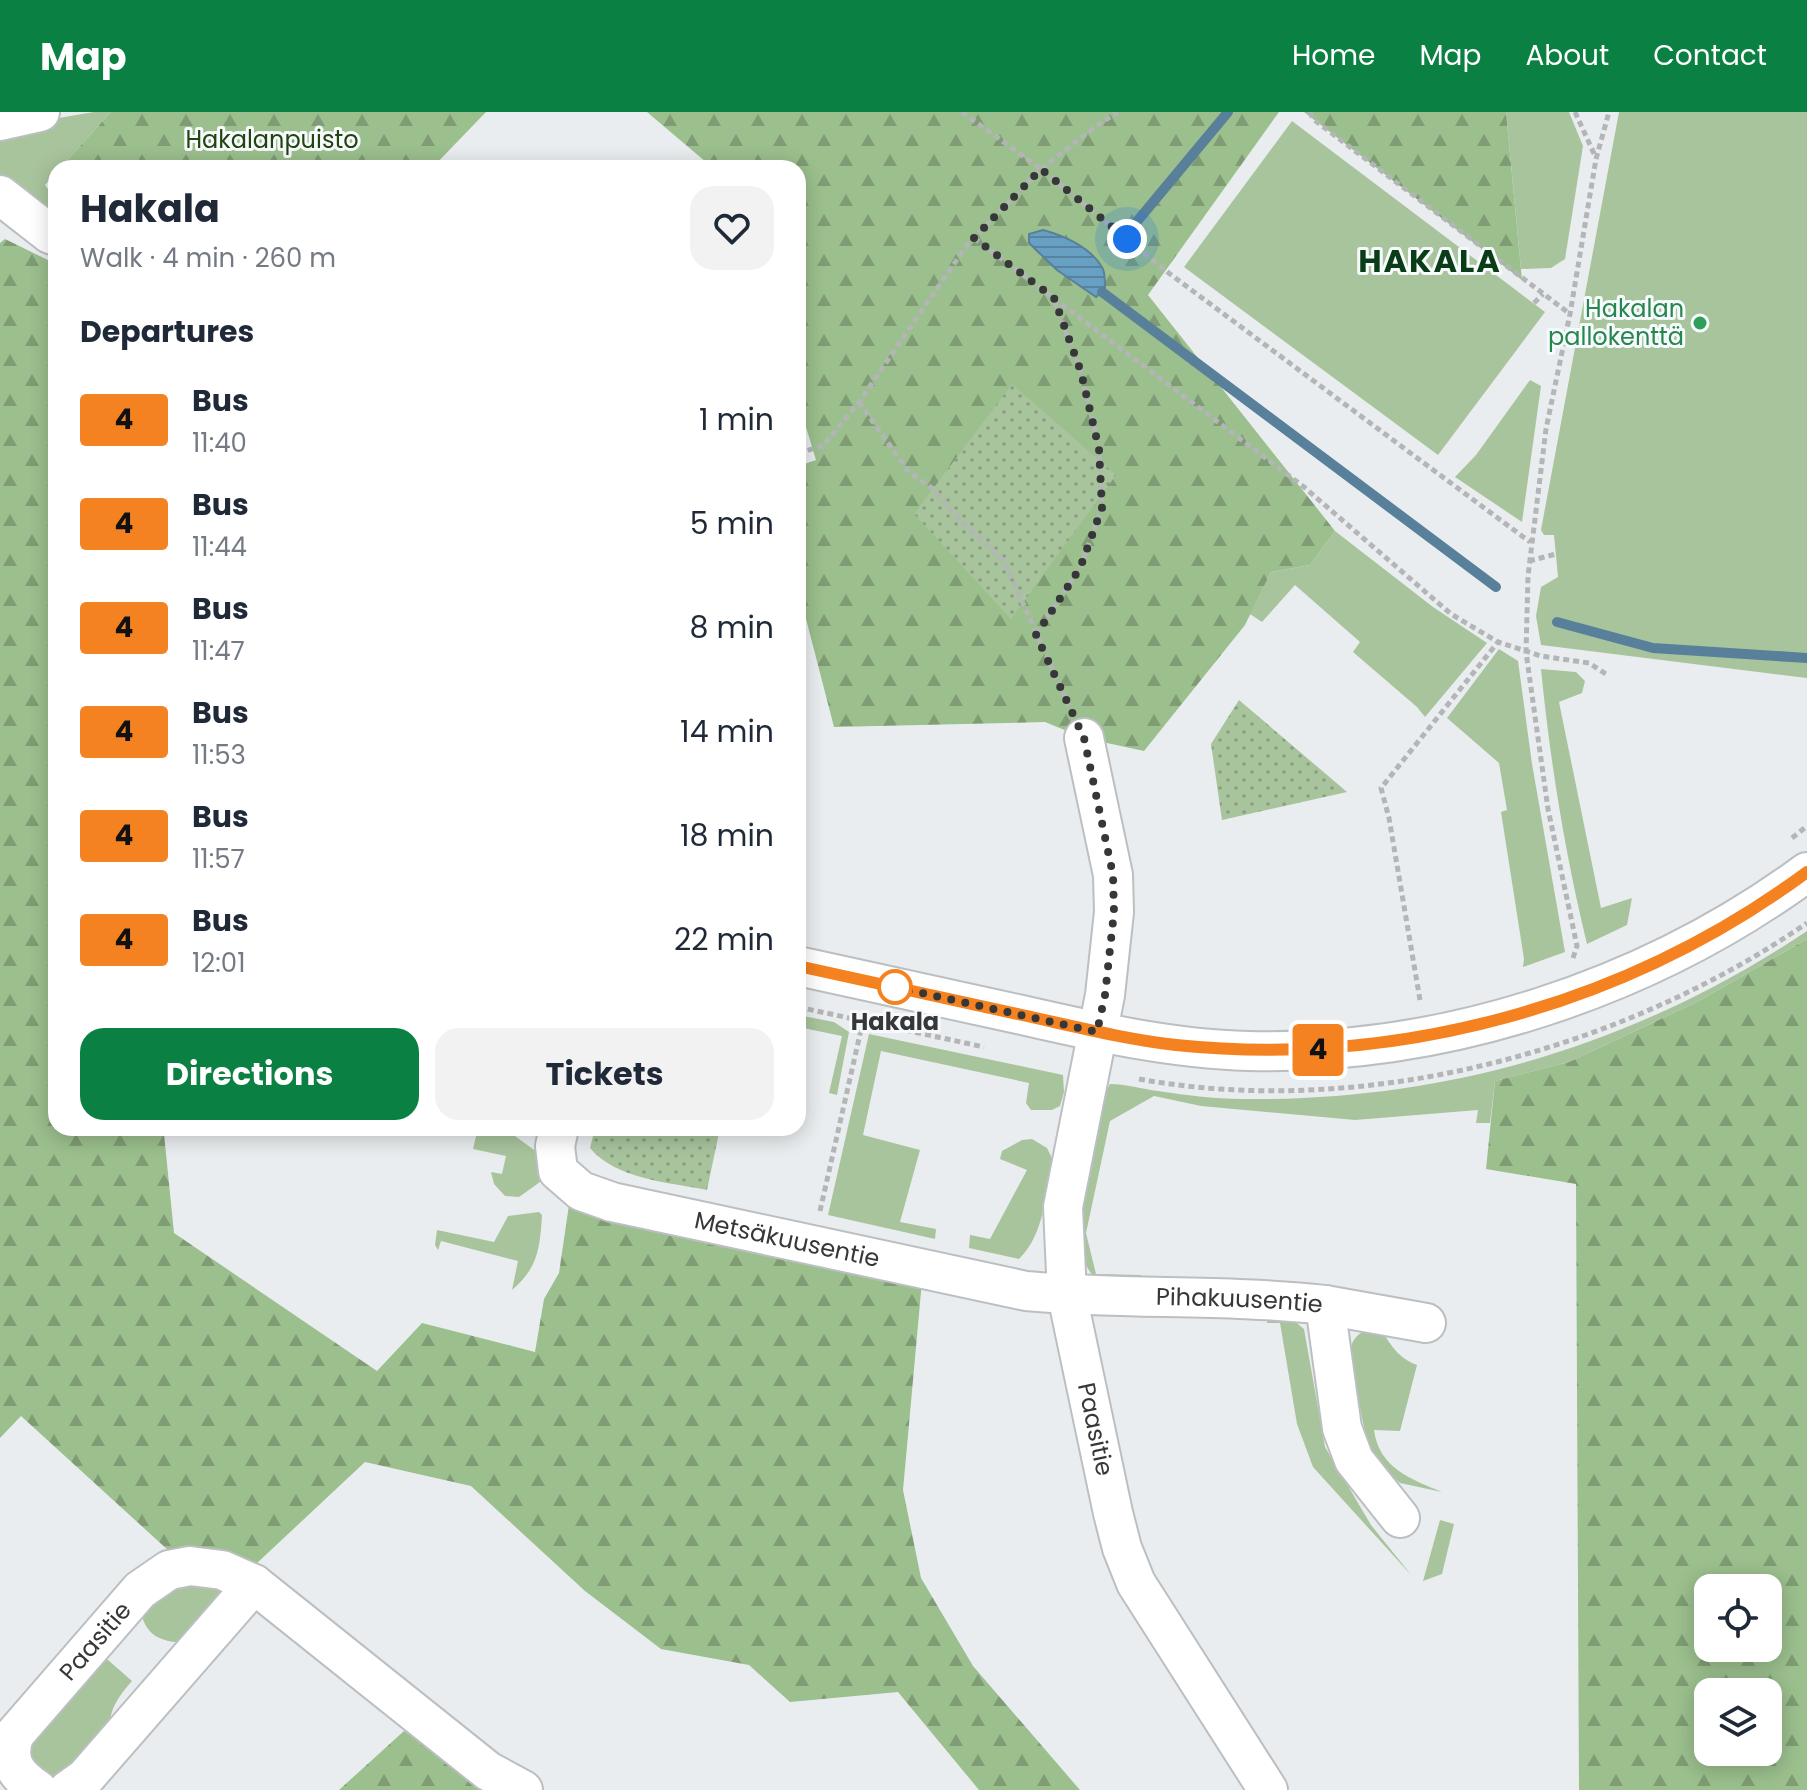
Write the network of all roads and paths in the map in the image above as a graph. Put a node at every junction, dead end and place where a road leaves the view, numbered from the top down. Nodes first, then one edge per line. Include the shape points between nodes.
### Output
1 (40, 112) edge
2 (962, 112) edge
3 (1118, 112) edge
4 (1310, 112) edge
5 (1575, 112) edge
6 (1609, 112) edge
7 (0, 121) edge
8 (1596, 159) junction
9 (1041, 169) junction
10 (0, 195) edge
11 (48, 232) edge
12 (974, 238) junction
13 (1543, 294) junction
14 (1054, 298) junction
15 (1534, 303) dead end
16 (1570, 314) junction
17 (859, 402) junction
18 (806, 451) edge
19 (1530, 542) junction
20 (1556, 554) dead end
21 (1529, 561) junction
22 (1036, 635) junction
23 (1498, 642) junction
24 (1526, 652) junction
25 (1609, 676) dead end
26 (1084, 738) joint
27 (1807, 826) edge
28 (1798, 856) edge
29 (1585, 955) dead end
30 (806, 968) edge
31 (1429, 998) dead end
32 (1420, 1000) junction
33 (1404, 1002) dead end
34 (863, 1021) dead end
35 (1097, 1032) junction
36 (557, 1136) edge
37 (817, 1223) dead end
38 (1067, 1295) junction
39 (1325, 1305) junction
40 (1426, 1323) dead end
41 (1400, 1518) dead end
42 (254, 1584) junction
43 (38, 1790) edge
44 (68, 1790) edge
45 (523, 1790) edge
46 (1268, 1790) edge

1 - 7 street
2 - 9 path
3 - 9 path
4 - 13 path
5 - 8 path
6 - 8 path
8 - 16 path
9 - 12 path
9 - 19 path via 1170,274
10 - 11 street
12 - 14 path
12 - 17 path
13 - 15 path
13 - 16 path
14 - 22 path via 1081,372 1099,449 1102,508 1080,568
14 - 23 path via 1304,487 1451,614
16 - 19 path
17 - 18 path via 823,446
17 - 22 path via 908,471 1004,561
19 - 21 path
20 - 21 path
21 - 24 path
22 - 26 path
23 - 24 path
23 - 32 path via 1381,788
24 - 25 path via 1589,663
24 - 29 path via 1548,809 1577,946 1572,961
26 - 35 street, Paasitie via 1113,875 1114,912
27 - 28 path
28 - 35 street via 1731,924 1674,955 1522,1014 1393,1043 1329,1049 1248,1051
30 - 35 street
31 - 32 path
32 - 33 path
34 - 37 path
35 - 38 street, Paasitie via 1063,1207
36 - 38 street, Metsäkuusentie via 558,1171 581,1191 612,1202 1026,1291
38 - 39 street, Pihakuusentie
38 - 46 street, Paasitie via 1113,1513 1136,1583
39 - 40 street
39 - 41 street, Pihakuusentie via 1342,1428 1354,1460
42 - 43 street, Paasitie via 222,1570 190,1566 169,1570 140,1590 15,1734 9,1750 15,1768
42 - 44 street via 85,1778
42 - 45 street, Paasitie via 488,1771

